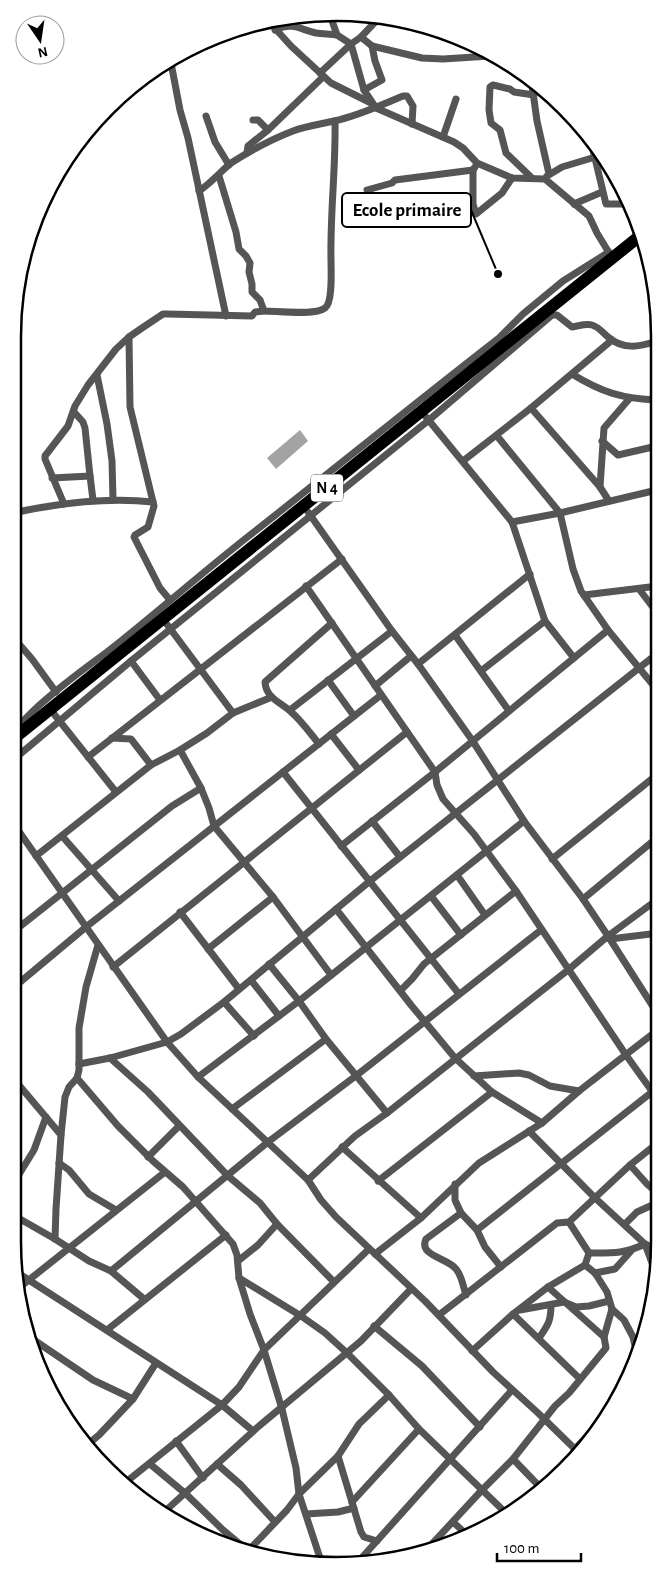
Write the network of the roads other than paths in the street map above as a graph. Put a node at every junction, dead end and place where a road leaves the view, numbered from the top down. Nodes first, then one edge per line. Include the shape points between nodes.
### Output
1 (332, 21) edge
2 (374, 24) edge
3 (274, 27) edge
4 (276, 27) edge
5 (337, 35) junction
6 (361, 38) junction
7 (351, 44) junction
8 (372, 46) junction
9 (480, 57) edge
10 (172, 67) edge
11 (322, 75) junction
12 (364, 90) junction
13 (533, 90) edge
14 (534, 95) junction
15 (456, 99) dead end
16 (375, 106) junction
17 (206, 116) dead end
18 (253, 120) dead end
19 (335, 121) junction
20 (412, 124) junction
21 (268, 130) junction
22 (443, 137) junction
23 (248, 153) junction
24 (596, 158) edge
25 (599, 162) edge
26 (477, 163) junction
27 (229, 165) junction
28 (473, 170) junction
29 (219, 176) junction
30 (547, 177) junction
31 (512, 178) junction
32 (532, 178) junction
33 (367, 190) dead end
34 (199, 191) junction
35 (602, 192) junction
36 (574, 204) junction
37 (621, 204) edge
38 (635, 240) edge
39 (611, 256) junction
40 (264, 311) junction
41 (226, 316) junction
42 (129, 337) junction
43 (612, 340) junction
44 (651, 343) edge
45 (572, 374) junction
46 (97, 375) junction
47 (630, 398) junction
48 (651, 400) edge
49 (532, 408) junction
50 (74, 412) junction
51 (425, 415) junction
52 (497, 436) junction
53 (602, 441) junction
54 (651, 447) edge
55 (463, 461) junction
56 (90, 476) junction
57 (52, 478) junction
58 (600, 487) junction
59 (651, 491) edge
60 (113, 499) junction
61 (93, 500) junction
62 (609, 501) junction
63 (153, 502) junction
64 (64, 504) junction
65 (21, 511) edge
66 (307, 511) junction
67 (560, 513) junction
68 (512, 522) junction
69 (342, 559) junction
70 (530, 574) junction
71 (306, 586) junction
72 (651, 587) edge
73 (639, 590) junction
74 (584, 595) junction
75 (170, 600) junction
76 (651, 605) edge
77 (163, 619) junction
78 (545, 620) junction
79 (332, 623) junction
80 (172, 629) junction
81 (608, 630) junction
82 (392, 631) junction
83 (455, 634) junction
84 (21, 647) edge
85 (411, 656) junction
86 (356, 658) junction
87 (574, 658) junction
88 (651, 659) edge
89 (131, 661) junction
90 (418, 664) junction
91 (640, 668) junction
92 (201, 669) junction
93 (481, 671) junction
94 (328, 680) junction
95 (651, 681) edge
96 (375, 686) junction
97 (56, 692) junction
98 (381, 695) junction
99 (272, 697) junction
100 (160, 700) junction
101 (50, 709) junction
102 (290, 710) junction
103 (509, 711) junction
104 (233, 713) junction
105 (354, 716) junction
106 (59, 720) junction
107 (21, 723) edge
108 (21, 732) edge
109 (407, 732) junction
110 (331, 734) junction
111 (112, 738) junction
112 (472, 740) junction
113 (319, 744) junction
114 (180, 750) junction
115 (21, 752) edge
116 (88, 757) junction
117 (151, 764) junction
118 (359, 770) junction
119 (283, 772) junction
120 (435, 772) junction
121 (498, 780) junction
122 (651, 780) edge
123 (201, 788) junction
124 (116, 792) junction
125 (311, 808) junction
126 (456, 814) junction
127 (372, 821) junction
128 (524, 822) junction
129 (214, 826) junction
130 (21, 835) edge
131 (62, 836) junction
132 (651, 843) edge
133 (341, 846) junction
134 (486, 852) junction
135 (36, 856) junction
136 (400, 857) junction
137 (552, 859) junction
138 (244, 861) junction
139 (91, 871) junction
140 (457, 875) junction
141 (370, 881) junction
142 (516, 891) junction
143 (61, 893) junction
144 (431, 896) junction
145 (273, 897) junction
146 (583, 899) junction
147 (119, 901) junction
148 (651, 904) edge
149 (336, 909) junction
150 (180, 912) junction
151 (484, 915) junction
152 (401, 920) junction
153 (21, 926) edge
154 (86, 927) junction
155 (541, 930) junction
156 (651, 934) edge
157 (461, 935) junction
158 (302, 936) junction
159 (609, 937) junction
160 (98, 945) junction
161 (366, 947) junction
162 (208, 949) junction
163 (431, 958) junction
164 (269, 964) junction
165 (113, 966) junction
166 (568, 970) junction
167 (331, 975) junction
168 (251, 980) junction
169 (21, 981) edge
170 (239, 989) junction
171 (401, 990) junction
172 (459, 994) junction
173 (299, 1001) junction
174 (224, 1002) junction
175 (651, 1003) edge
176 (280, 1016) junction
177 (425, 1021) junction
178 (651, 1035) edge
179 (254, 1036) junction
180 (326, 1039) junction
181 (167, 1042) junction
182 (626, 1055) junction
183 (110, 1058) junction
184 (455, 1058) junction
185 (79, 1064) junction
186 (357, 1075) junction
187 (474, 1076) junction
188 (198, 1077) junction
189 (77, 1078) junction
190 (21, 1088) edge
191 (579, 1090) junction
192 (651, 1091) edge
193 (492, 1092) junction
194 (651, 1093) edge
195 (232, 1109) junction
196 (387, 1113) junction
197 (46, 1117) junction
198 (542, 1123) junction
199 (179, 1126) junction
200 (529, 1131) junction
201 (61, 1135) junction
202 (268, 1142) junction
203 (342, 1147) junction
204 (651, 1148) edge
205 (148, 1157) junction
206 (59, 1163) junction
207 (561, 1164) junction
208 (630, 1165) junction
209 (21, 1171) edge
210 (165, 1172) junction
211 (228, 1176) junction
212 (308, 1180) junction
213 (378, 1181) junction
214 (455, 1184) junction
215 (651, 1187) edge
216 (594, 1197) junction
217 (196, 1203) junction
218 (651, 1206) edge
219 (116, 1210) junction
220 (460, 1213) junction
221 (420, 1218) junction
222 (21, 1220) edge
223 (569, 1222) junction
224 (278, 1224) junction
225 (625, 1224) junction
226 (477, 1230) junction
227 (226, 1235) junction
228 (55, 1239) junction
229 (645, 1244) junction
230 (68, 1247) junction
231 (651, 1247) edge
232 (372, 1251) junction
233 (631, 1251) junction
234 (589, 1253) junction
235 (650, 1258) edge
236 (238, 1262) junction
237 (585, 1265) junction
238 (501, 1267) junction
239 (111, 1271) junction
240 (595, 1273) junction
241 (23, 1277) edge
242 (239, 1278) junction
243 (28, 1281) junction
244 (334, 1282) junction
245 (24, 1284) edge
246 (548, 1287) junction
247 (411, 1288) junction
248 (466, 1295) junction
249 (144, 1299) junction
250 (609, 1301) junction
251 (564, 1302) junction
252 (551, 1305) junction
253 (612, 1309) junction
254 (515, 1312) junction
255 (439, 1315) junction
256 (301, 1316) junction
257 (374, 1326) junction
258 (107, 1330) junction
259 (604, 1337) junction
260 (539, 1338) junction
261 (38, 1343) edge
262 (634, 1344) edge
263 (264, 1350) junction
264 (472, 1351) junction
265 (347, 1353) junction
266 (156, 1363) junction
267 (580, 1379) junction
268 (512, 1390) junction
269 (389, 1396) junction
270 (133, 1399) junction
271 (222, 1405) junction
272 (282, 1409) junction
273 (545, 1420) junction
274 (480, 1427) junction
275 (419, 1429) junction
276 (253, 1431) junction
277 (92, 1441) edge
278 (176, 1441) junction
279 (575, 1448) edge
280 (338, 1456) junction
281 (450, 1458) junction
282 (513, 1459) junction
283 (150, 1464) junction
284 (217, 1464) junction
285 (203, 1478) junction
286 (129, 1480) edge
287 (537, 1484) edge
288 (482, 1490) junction
289 (186, 1494) junction
290 (299, 1494) junction
291 (353, 1505) junction
292 (168, 1509) edge
293 (502, 1509) edge
294 (306, 1514) junction
295 (275, 1522) junction
296 (453, 1522) junction
297 (461, 1530) edge
298 (236, 1540) edge
299 (435, 1540) edge
300 (377, 1541) junction
301 (253, 1545) edge
302 (364, 1555) edge
303 (319, 1556) edge

1 - 5 street
2 - 6 street
3 - 11 street
4 - 5 street via 294,26 315,33
5 - 7 street
6 - 7 street
6 - 8 street
7 - 11 street
7 - 12 street
8 - 9 street via 433,59
8 - 12 street via 382,80
10 - 34 street
11 - 16 street via 338,88
11 - 21 street
12 - 16 street
13 - 14 street
14 - 30 street
14 - 32 street via 493,85 490,87 488,110 491,123 500,130 506,153
15 - 22 street
16 - 19 street
16 - 20 street
16 - 20 street via 406,96 413,106
17 - 27 street via 215,142
18 - 21 street via 258,120
19 - 23 street via 294,131
19 - 40 street via 328,304 314,312
20 - 22 street
21 - 23 street via 248,146
22 - 26 street via 463,148
23 - 27 street
24 - 30 street via 562,167
25 - 35 street
26 - 28 street
26 - 31 street
27 - 29 street
28 - 31 street via 476,214 502,193
28 - 33 street via 395,180
29 - 34 street
29 - 40 street via 239,249 250,264 252,292
30 - 32 street
30 - 36 street
31 - 32 street
34 - 41 street
35 - 36 street
35 - 37 street via 607,204
36 - 39 street via 591,218
38 - 39 highway, N 4
39 - 51 highway, N 4
39 - 75 street via 563,281 499,338
40 - 41 street via 255,312 253,316
41 - 42 street via 163,314
42 - 46 street
42 - 63 street via 130,407
43 - 44 street via 623,346
43 - 45 street
43 - 51 street via 596,326 572,327 557,315 552,315
45 - 47 street via 602,391
45 - 49 street
46 - 50 street via 81,396
46 - 60 street via 112,461
47 - 48 street
47 - 53 street via 604,428
49 - 52 street
49 - 58 street
50 - 56 street via 85,428
50 - 57 street via 68,426 45,456
51 - 55 street
51 - 66 highway, N 4
52 - 55 street
52 - 67 street
53 - 54 street via 618,455
53 - 58 street
55 - 68 street
56 - 57 street
56 - 61 street
57 - 64 street
58 - 62 street
59 - 62 street
60 - 61 street
60 - 63 street
61 - 64 street
62 - 67 street
63 - 75 street via 148,527 134,537 160,588
64 - 65 street
66 - 69 street
66 - 77 highway, N 4
66 - 80 street
67 - 68 street
67 - 74 street via 573,570
68 - 70 street
69 - 71 street
69 - 82 street
70 - 78 street
70 - 83 street
71 - 79 street
71 - 92 street
72 - 73 street
73 - 74 street
73 - 76 street
74 - 81 street
75 - 97 street
77 - 80 street
77 - 101 highway, N 4
78 - 87 street
78 - 93 street
79 - 86 street
79 - 99 street via 267,680 265,685
80 - 89 street
80 - 92 street
81 - 87 street
81 - 91 street
82 - 85 street
82 - 86 street
83 - 90 street
83 - 93 street
84 - 97 street
85 - 90 street
85 - 96 street
86 - 94 street
86 - 96 street
87 - 103 street
88 - 91 street
89 - 100 street
89 - 106 street
90 - 112 street
91 - 95 street
91 - 121 street
92 - 100 street
92 - 104 street
93 - 103 street
94 - 102 street
94 - 105 street
96 - 98 street
97 - 107 street
98 - 105 street
98 - 109 street
99 - 102 street
99 - 104 street
100 - 111 street
101 - 106 street
101 - 108 highway, N 4
102 - 113 street
103 - 112 street
104 - 114 street
105 - 110 street
106 - 115 street
106 - 116 street
109 - 118 street
109 - 120 street
110 - 113 street
110 - 118 street
111 - 116 street
111 - 117 street via 131,739
112 - 120 street
112 - 121 street
113 - 119 street
114 - 117 street
114 - 123 street
116 - 124 street
117 - 124 street
118 - 125 street
119 - 125 street
119 - 129 street
120 - 126 street via 443,799
120 - 127 street
121 - 126 street
121 - 128 street
122 - 137 street
123 - 129 street
123 - 139 street via 172,806
124 - 131 street
125 - 133 street
125 - 138 street
126 - 134 street
126 - 136 street
127 - 133 street
127 - 136 street
128 - 134 street
128 - 137 street
129 - 138 street
129 - 147 street
130 - 135 street
131 - 135 street
131 - 139 street
132 - 146 street
133 - 141 street
134 - 140 street
134 - 142 street
135 - 143 street
136 - 141 street
137 - 146 street
138 - 145 street
138 - 150 street
139 - 143 street
139 - 147 street
140 - 144 street
140 - 151 street
141 - 149 street
141 - 152 street
142 - 151 street
142 - 155 street
143 - 153 street
143 - 154 street
144 - 152 street
144 - 157 street
145 - 158 street
145 - 162 street
146 - 159 street
147 - 154 street
148 - 159 street
149 - 158 street
149 - 161 street
150 - 162 street
150 - 165 street
151 - 157 street
152 - 161 street
152 - 163 street
154 - 160 street
154 - 169 street
155 - 166 street
155 - 172 street
156 - 159 street
157 - 163 street
158 - 164 street
158 - 167 street
159 - 166 street
159 - 175 street
160 - 165 street
160 - 185 street via 86,987 78,1037
161 - 167 street
161 - 171 street
162 - 170 street
163 - 171 street
163 - 172 street
164 - 168 street
164 - 173 street
165 - 181 street
166 - 182 street
166 - 184 street
167 - 173 street
168 - 170 street
168 - 176 street
170 - 174 street
171 - 177 street
172 - 177 street
173 - 176 street
173 - 180 street
174 - 179 street
174 - 181 street
176 - 179 street
177 - 184 street
177 - 186 street
178 - 182 street
179 - 188 street
180 - 186 street
180 - 195 street
181 - 183 street
181 - 188 street
182 - 191 street
182 - 192 street
183 - 185 street
183 - 199 street
184 - 187 street
184 - 196 street
185 - 189 street
186 - 196 street
186 - 202 street
187 - 191 street via 529,1074 550,1086
187 - 193 street
188 - 195 street
189 - 201 street via 65,1097
189 - 205 street
190 - 197 street
191 - 198 street
193 - 198 street
193 - 213 street
194 - 207 street
195 - 202 street
196 - 203 street
197 - 201 street
197 - 209 street via 34,1150
198 - 200 street
199 - 205 street
199 - 211 street
200 - 207 street
200 - 214 street via 489,1155
201 - 206 street
202 - 211 street
202 - 212 street
203 - 212 street
203 - 213 street
204 - 208 street
205 - 210 street
206 - 219 street via 89,1194
206 - 228 street
207 - 216 street
207 - 226 street
208 - 215 street
208 - 216 street
210 - 217 street
210 - 219 street
211 - 217 street
211 - 224 street via 260,1203
212 - 232 street via 336,1216
213 - 221 street
214 - 220 street via 455,1200
214 - 221 street
216 - 223 street
216 - 225 street
217 - 227 street
217 - 239 street
218 - 225 street via 637,1212
219 - 230 street
220 - 226 street
220 - 248 street via 426,1239 424,1248 456,1268
221 - 232 street
222 - 228 street
223 - 234 street
223 - 238 street via 557,1222
224 - 236 street
224 - 244 street
225 - 229 street
226 - 238 street
227 - 236 street via 233,1244
227 - 249 street
228 - 230 street
229 - 231 street
229 - 233 street
229 - 235 street
230 - 239 street
230 - 243 street
232 - 244 street
232 - 247 street
233 - 234 street
233 - 240 street via 614,1269
234 - 237 street
236 - 242 street
237 - 240 street
237 - 246 street
238 - 248 street
239 - 249 street
240 - 250 street
241 - 243 street
242 - 256 street
242 - 263 street
243 - 245 street
243 - 258 street
244 - 256 street
246 - 251 street
246 - 254 street
247 - 255 street
247 - 257 street
248 - 255 street
249 - 258 street
250 - 251 street via 576,1307
250 - 253 street
251 - 252 street
251 - 259 street
252 - 254 street
252 - 260 street via 549,1325
253 - 259 street
253 - 262 street via 624,1320
254 - 260 street
254 - 264 street
255 - 264 street
256 - 263 street
256 - 265 street
257 - 265 street
257 - 274 street via 422,1366
258 - 266 street
259 - 267 street via 606,1348
260 - 267 street
261 - 270 street via 93,1380
263 - 271 street via 239,1387
263 - 272 street
264 - 268 street
265 - 269 street
265 - 272 street
266 - 270 street
266 - 271 street
267 - 273 street
268 - 273 street
268 - 274 street
269 - 275 street
269 - 280 street via 359,1424
270 - 277 street
271 - 276 street
271 - 278 street
272 - 276 street
272 - 290 street
273 - 279 street
273 - 282 street
274 - 281 street
275 - 281 street
275 - 291 street
276 - 284 street
278 - 283 street
278 - 285 street
280 - 290 street
280 - 291 street
281 - 288 street
281 - 300 street
282 - 287 street
282 - 288 street
283 - 286 street
283 - 289 street
284 - 285 street
284 - 295 street
285 - 289 street
288 - 293 street
288 - 296 street
289 - 292 street
289 - 298 street
290 - 294 street
290 - 295 street
291 - 294 street via 338,1512
291 - 300 street via 364,1536
294 - 303 street
295 - 301 street
296 - 297 street
296 - 299 street
300 - 302 street

